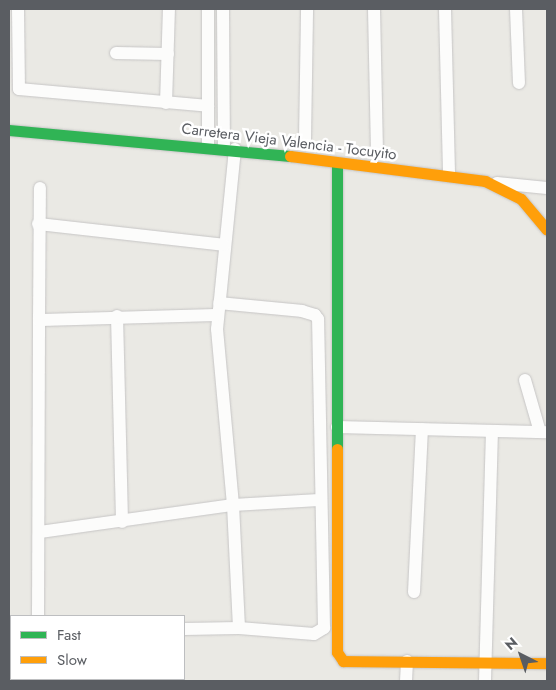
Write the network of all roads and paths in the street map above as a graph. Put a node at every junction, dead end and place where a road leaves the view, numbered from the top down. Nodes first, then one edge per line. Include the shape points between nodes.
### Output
1 (18, 9) edge
2 (169, 9) edge
3 (208, 9) edge
4 (223, 9) edge
5 (307, 9) edge
6 (374, 9) edge
7 (445, 9) edge
8 (516, 9) edge
9 (116, 53) dead end
10 (168, 54) junction
11 (519, 83) dead end
12 (166, 103) junction
13 (208, 106) junction
14 (9, 130) edge
15 (305, 140) dead end
16 (208, 146) junction
17 (229, 148) junction
18 (377, 148) dead end
19 (337, 163) junction
20 (449, 176) junction
21 (485, 182) junction
22 (40, 188) dead end
23 (547, 188) edge
24 (38, 224) junction
25 (547, 230) edge
26 (224, 245) junction
27 (219, 309) junction
28 (118, 316) junction
29 (39, 320) junction
30 (525, 380) dead end
31 (337, 427) junction
32 (422, 429) junction
33 (492, 431) junction
34 (543, 432) edge
35 (319, 500) junction
36 (233, 505) junction
37 (122, 522) junction
38 (40, 532) junction
39 (414, 592) dead end
40 (38, 615) edge
41 (240, 628) junction
42 (185, 629) edge
43 (407, 661) junction
44 (485, 662) junction
45 (547, 664) edge
46 (406, 681) edge
47 (485, 681) edge

1 - 12 street via 20,89
2 - 10 street
3 - 13 street
4 - 17 street
5 - 15 street
6 - 18 street
7 - 20 street
8 - 11 street
9 - 10 street
10 - 12 street
12 - 13 street
13 - 16 street
14 - 16 street, Carretera Vieja Valencia - Tocuyito
16 - 17 street, Carretera Vieja Valencia - Tocuyito
17 - 19 street, Carretera Vieja Valencia - Tocuyito
17 - 26 street
19 - 20 street, Carretera Vieja Valencia - Tocuyito
19 - 31 street
20 - 21 street, Carretera Vieja Valencia - Tocuyito
21 - 23 street
21 - 25 street, Carretera Vieja Valencia - Tocuyito via 520,200
22 - 24 street
24 - 26 street
24 - 29 street
26 - 27 street
27 - 28 street
27 - 35 street via 302,311 318,319
27 - 36 street
28 - 29 street
28 - 37 street
29 - 38 street
30 - 34 street
31 - 32 street
31 - 43 street via 337,652 342,661
32 - 33 street
32 - 39 street
33 - 34 street
33 - 44 street
35 - 36 street
35 - 41 street via 324,628 314,634
36 - 37 street
36 - 41 street
37 - 38 street
38 - 40 street
41 - 42 street
43 - 44 street
43 - 46 street
44 - 45 street
44 - 47 street

